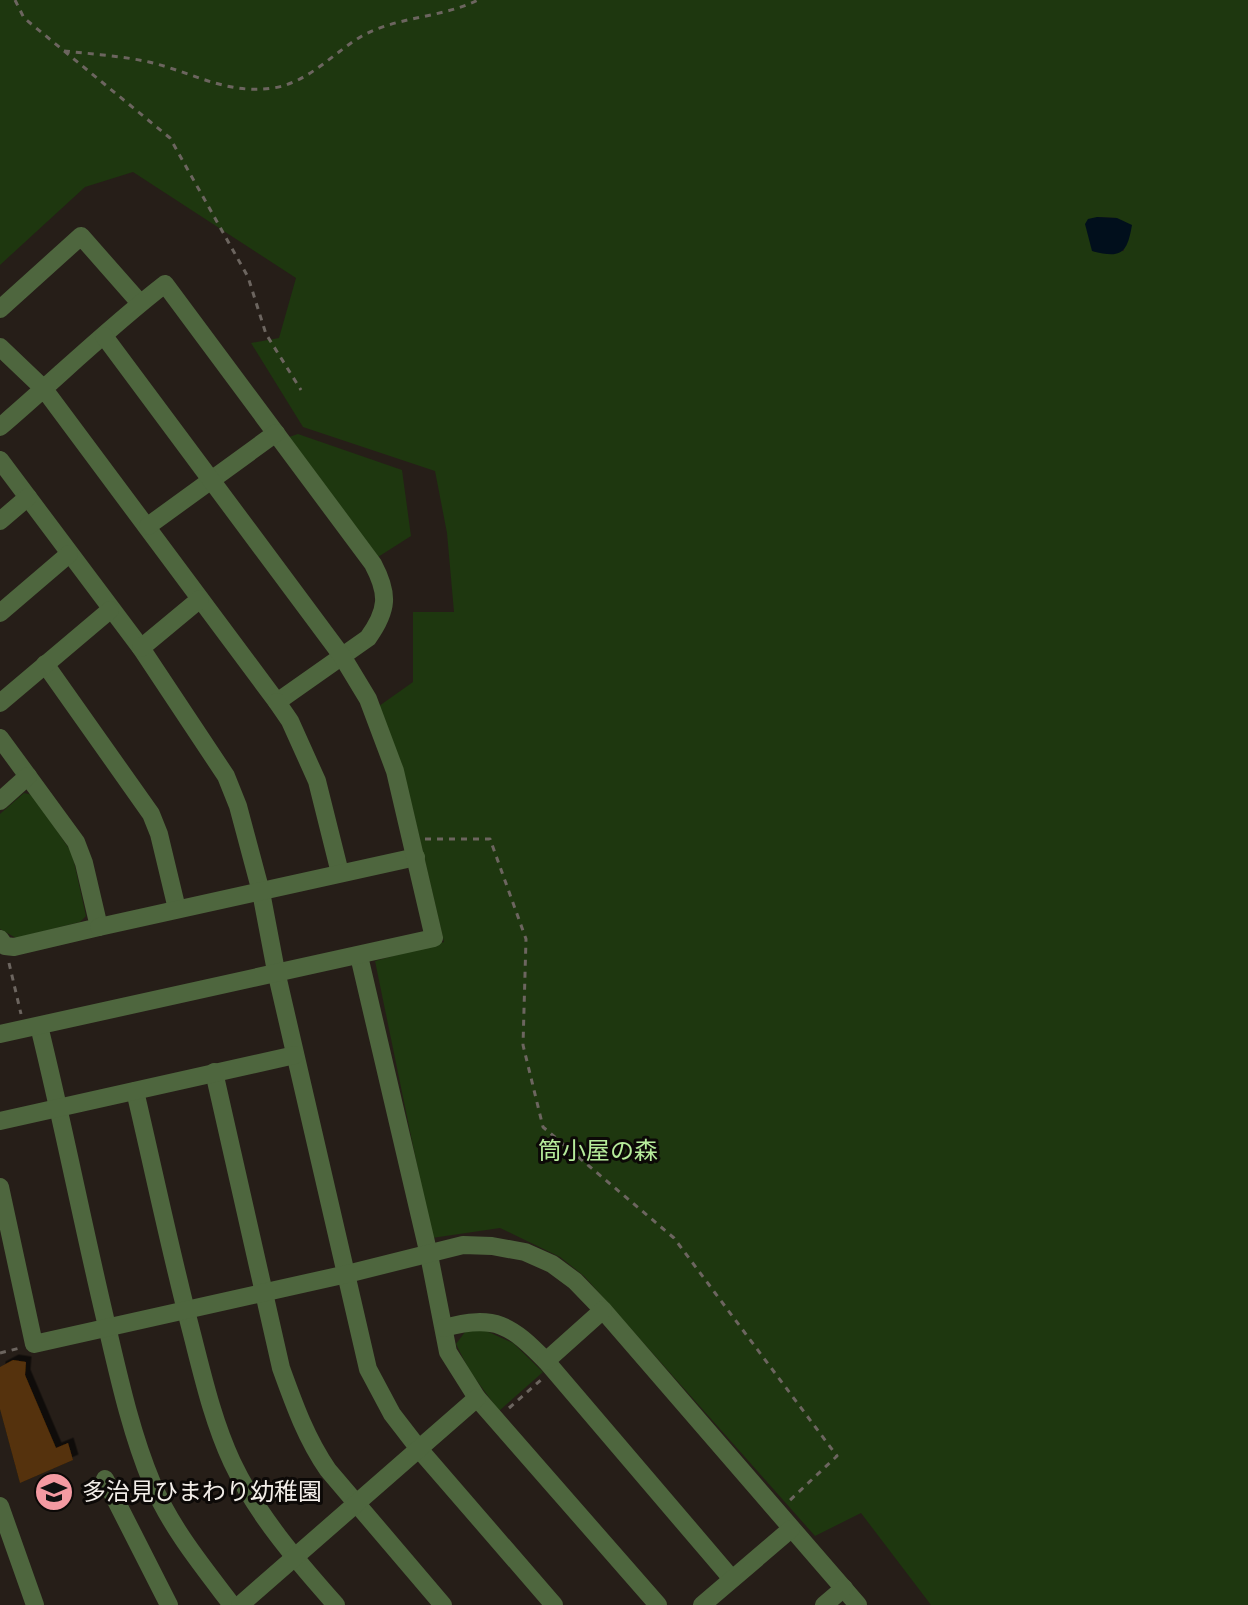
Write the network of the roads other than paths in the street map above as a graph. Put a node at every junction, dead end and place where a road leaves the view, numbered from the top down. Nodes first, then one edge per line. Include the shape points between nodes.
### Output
1 (140, 303) junction
2 (0, 309) edge
3 (104, 336) junction
4 (0, 347) edge
5 (44, 389) junction
6 (0, 427) edge
7 (276, 433) junction
8 (0, 460) edge
9 (211, 479) junction
10 (28, 497) junction
11 (0, 521) edge
12 (148, 526) junction
13 (69, 554) junction
14 (200, 599) junction
15 (110, 610) junction
16 (0, 613) edge
17 (141, 648) junction
18 (342, 656) junction
19 (45, 664) junction
20 (277, 702) junction
21 (0, 703) edge
22 (0, 738) edge
23 (28, 776) junction
24 (0, 801) edge
25 (414, 848) junction
26 (340, 873) junction
27 (261, 892) junction
28 (177, 909) junction
29 (99, 927) junction
30 (2, 942) edge
31 (359, 956) junction
32 (276, 971) junction
33 (32, 1028) junction
34 (0, 1034) edge
35 (295, 1055) junction
36 (214, 1072) junction
37 (135, 1091) junction
38 (59, 1107) junction
39 (0, 1121) edge
40 (0, 1187) edge
41 (429, 1255) junction
42 (347, 1274) junction
43 (265, 1291) junction
44 (186, 1310) junction
45 (603, 1310) junction
46 (444, 1328) junction
47 (108, 1329) junction
48 (550, 1365) junction
49 (477, 1398) junction
50 (419, 1449) junction
51 (105, 1479) dead end
52 (356, 1505) junction
53 (1, 1511) edge
54 (791, 1529) junction
55 (295, 1559) junction
56 (732, 1579) junction
57 (844, 1588) junction
58 (35, 1605) edge
59 (169, 1605) edge
60 (232, 1605) edge
61 (240, 1605) edge
62 (336, 1605) edge
63 (443, 1605) edge
64 (554, 1605) edge
65 (658, 1605) edge
66 (702, 1605) edge
67 (824, 1605) edge
68 (858, 1605) edge

1 - 2 street via 81,236
1 - 3 street
1 - 7 street via 165,284
3 - 5 street
3 - 9 street
4 - 5 street
5 - 6 street
5 - 12 street
7 - 9 street
7 - 18 street via 373,564 384,587 378,624
8 - 10 street
9 - 12 street
9 - 18 street
10 - 11 street
10 - 13 street
12 - 14 street
13 - 15 street
13 - 16 street
14 - 17 street
14 - 20 street
15 - 17 street
15 - 19 street
17 - 27 street via 226,776
18 - 20 street
18 - 25 street via 381,731
19 - 21 street
19 - 28 street via 151,814
20 - 26 street via 317,781
22 - 23 street
23 - 24 street
23 - 29 street via 76,842
25 - 26 street
25 - 31 street via 434,938
26 - 27 street
27 - 28 street
27 - 32 street
28 - 29 street
29 - 30 street via 14,947
31 - 32 street
31 - 41 street
32 - 33 street
32 - 35 street
33 - 34 street
33 - 38 street
35 - 36 street
35 - 42 street
36 - 37 street
36 - 43 street
37 - 38 street
37 - 44 street
38 - 39 street
38 - 47 street
40 - 47 street via 34,1344
41 - 42 street
41 - 45 street via 463,1245 525,1252 575,1281
41 - 46 street
42 - 43 street
42 - 50 street via 368,1369
43 - 44 street
43 - 52 street via 281,1368 297,1413 313,1448
44 - 47 street
44 - 55 street via 211,1408 233,1463
45 - 48 street
45 - 54 street
46 - 48 street via 477,1321 510,1328
46 - 49 street via 448,1352
47 - 60 street via 129,1419 153,1484 193,1555
48 - 56 street
49 - 50 street
49 - 65 street
50 - 52 street
50 - 64 street
51 - 59 street
52 - 55 street
52 - 63 street
53 - 58 street
54 - 56 street
54 - 57 street
55 - 61 street
55 - 62 street
56 - 66 street
57 - 67 street
57 - 68 street

